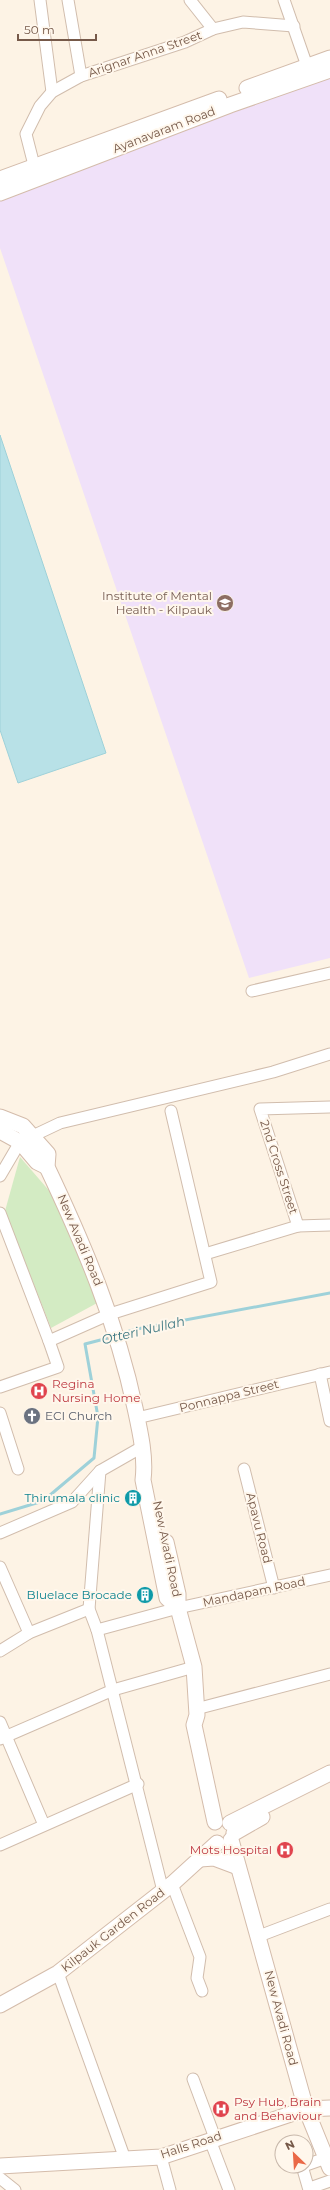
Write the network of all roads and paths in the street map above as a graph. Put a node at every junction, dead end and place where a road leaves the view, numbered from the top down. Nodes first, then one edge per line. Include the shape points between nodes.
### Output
1 (40, 0) edge
2 (68, 0) edge
3 (190, 0) edge
4 (284, 0) edge
5 (294, 26) junction
6 (213, 29) junction
7 (330, 58) edge
8 (307, 66) junction
9 (330, 70) edge
10 (81, 76) junction
11 (52, 92) junction
12 (36, 172) junction
13 (0, 179) edge
14 (0, 194) edge
15 (330, 973) edge
16 (252, 990) dead end
17 (330, 1054) edge
18 (330, 1107) edge
19 (171, 1111) dead end
20 (0, 1117) edge
21 (0, 1131) edge
22 (34, 1137) junction
23 (20, 1142) junction
24 (48, 1167) junction
25 (0, 1176) edge
26 (0, 1213) edge
27 (330, 1225) edge
28 (298, 1226) junction
29 (204, 1254) junction
30 (112, 1321) junction
31 (49, 1341) junction
32 (325, 1373) edge
33 (0, 1386) edge
34 (0, 1413) edge
35 (137, 1418) junction
36 (330, 1421) edge
37 (142, 1447) junction
38 (18, 1469) dead end
39 (244, 1469) dead end
40 (100, 1472) junction
41 (0, 1533) edge
42 (0, 1567) edge
43 (330, 1576) edge
44 (274, 1588) junction
45 (178, 1608) junction
46 (89, 1609) junction
47 (98, 1630) junction
48 (29, 1633) junction
49 (0, 1651) edge
50 (194, 1667) junction
51 (330, 1674) edge
52 (113, 1690) junction
53 (197, 1712) junction
54 (0, 1722) edge
55 (3, 1737) edge
56 (330, 1773) edge
57 (330, 1782) edge
58 (138, 1784) junction
59 (44, 1825) junction
60 (225, 1832) junction
61 (0, 1845) edge
62 (200, 1859) junction
63 (238, 1867) junction
64 (168, 1887) junction
65 (330, 1908) edge
66 (259, 1936) junction
67 (58, 1973) junction
68 (202, 1991) dead end
69 (0, 2005) edge
70 (193, 2079) dead end
71 (306, 2108) junction
72 (330, 2108) edge
73 (212, 2139) junction
74 (161, 2157) junction
75 (125, 2159) junction
76 (328, 2163) edge
77 (314, 2164) edge
78 (0, 2166) edge
79 (305, 2174) edge
80 (0, 2178) edge
81 (330, 2181) edge
82 (309, 2189) edge
83 (15, 2190) edge
84 (170, 2190) edge
85 (229, 2190) edge

1 - 11 street
2 - 10 street, Arignar Anna Street
3 - 6 street
4 - 5 street
5 - 6 street, Arignar Anna Street via 243,22
5 - 8 street
6 - 10 street, Arignar Anna Street via 185,42
7 - 8 main road, Ayanavaram Road
8 - 12 main road, Ayanavaram Road
9 - 12 main road, Ayanavaram Road
10 - 11 street
11 - 12 street via 40,106 26,134
12 - 13 main road, Ayanavaram Road
12 - 14 main road, Ayanavaram Road
15 - 16 street
17 - 22 street via 273,1072 60,1123
18 - 28 street, 2nd Cross Street via 260,1109
19 - 29 street
20 - 22 main road, New Avadi Road via 22,1126
21 - 23 main road, New Avadi Road
22 - 23 street
22 - 24 main road, New Avadi Road via 48,1154
23 - 24 main road, New Avadi Road via 38,1162
23 - 25 street
24 - 30 main road, New Avadi Road via 85,1247
26 - 31 street
27 - 28 street
28 - 29 street
29 - 30 street via 211,1282
30 - 31 street
30 - 35 main road, New Avadi Road
31 - 33 street via 58,1367
32 - 35 street, Ponnappa Street
32 - 36 street, Ponnappa Street
34 - 38 street
35 - 37 main road, New Avadi Road
37 - 40 street
37 - 45 main road, New Avadi Road via 145,1468 143,1480 167,1598
39 - 44 street, Apavu Road
40 - 41 street via 72,1502
40 - 46 street
42 - 48 street
43 - 44 street, Mandapam Road
44 - 45 street, Mandapam Road
45 - 47 street, Mandapam Road
45 - 50 main road, New Avadi Road
46 - 47 street
46 - 48 street
47 - 52 street
48 - 49 street
50 - 52 street
50 - 53 main road, New Avadi Road
51 - 53 street
52 - 55 street
52 - 58 street
53 - 60 main road, New Avadi Road via 194,1725
54 - 55 street
55 - 59 street
56 - 60 main road, Kilpauk Garden Road
57 - 60 main road, Kilpauk Garden Road
58 - 59 street
58 - 64 street
59 - 61 street
60 - 62 main road, Kilpauk Garden Road
60 - 63 main road, New Avadi Road
62 - 63 main road via 214,1858
62 - 64 main road, Kilpauk Garden Road
63 - 66 main road, New Avadi Road
64 - 67 main road, Kilpauk Garden Road
64 - 68 street via 200,1958 197,1978
65 - 66 street
66 - 71 main road, New Avadi Road
67 - 69 main road, Kilpauk Garden Road
67 - 75 street
70 - 73 street
71 - 72 main road, Halls Road
71 - 73 main road, Halls Road
71 - 76 main road, New Avadi Road
73 - 74 main road, Halls Road
73 - 85 street
74 - 75 main road, Halls Road
74 - 84 street
75 - 78 main road, Halls Road
76 - 77 street
79 - 82 street
80 - 83 street
81 - 82 street

